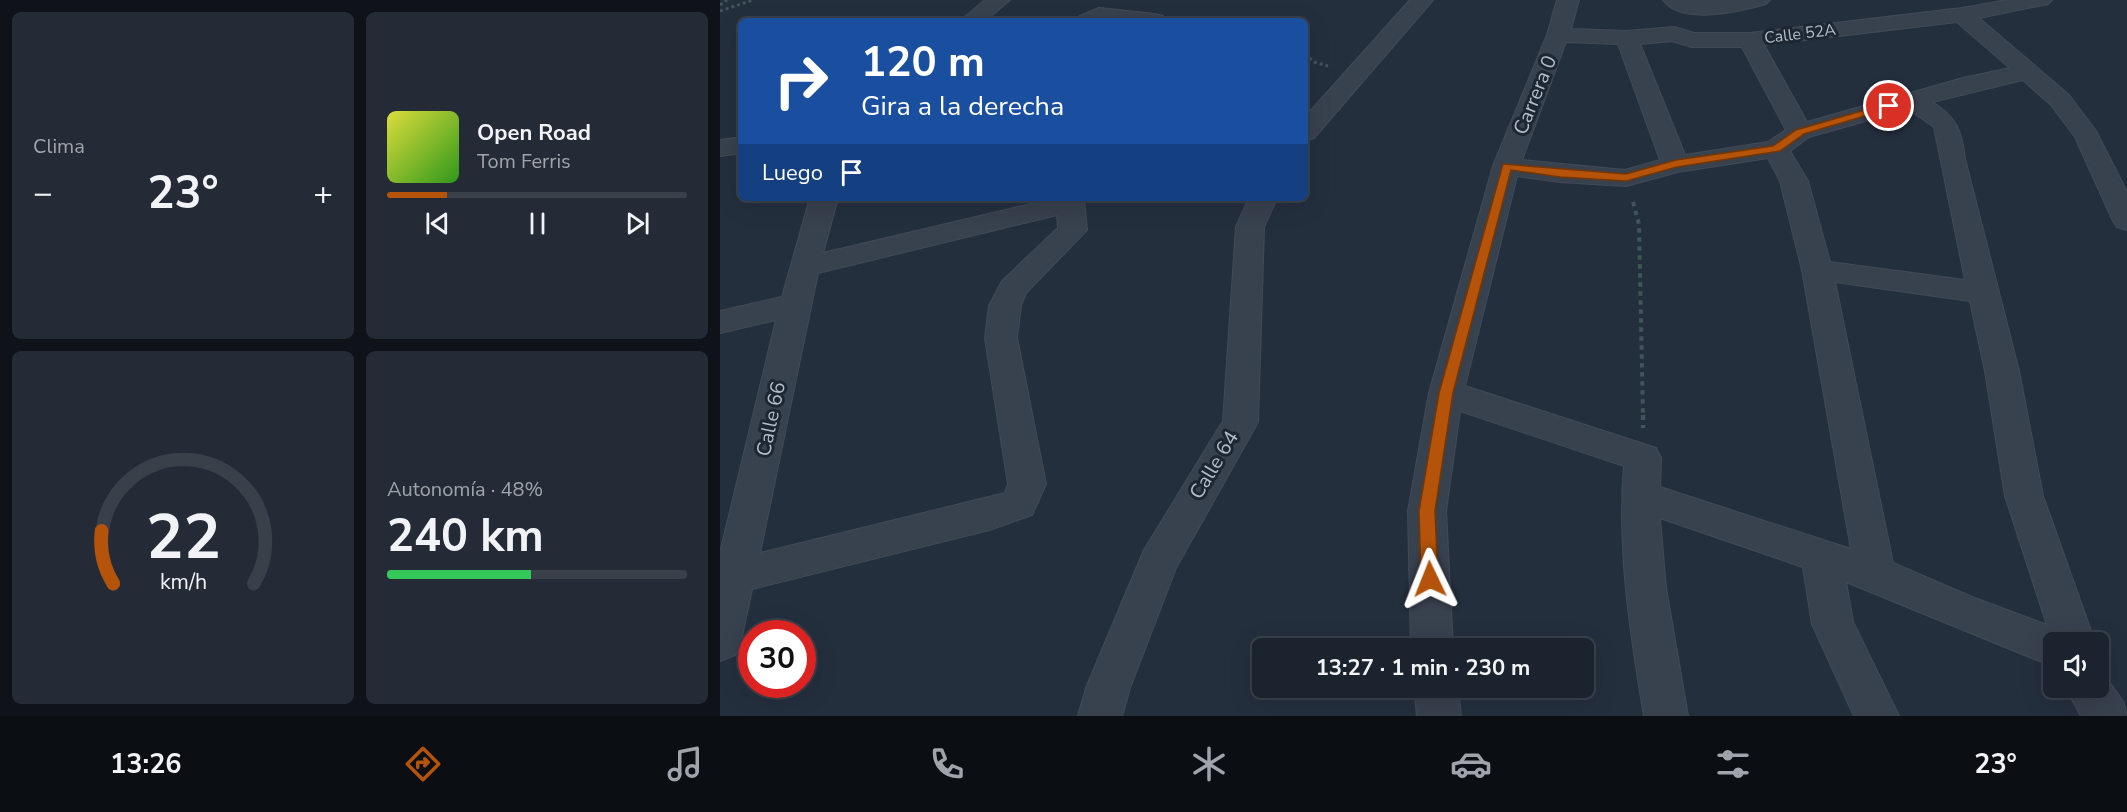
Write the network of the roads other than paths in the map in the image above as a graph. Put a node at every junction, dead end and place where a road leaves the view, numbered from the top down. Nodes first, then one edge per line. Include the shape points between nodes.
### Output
1 (999, 0) edge
2 (1081, 0) edge
3 (1394, 0) edge
4 (1568, 0) edge
5 (1668, 0) edge
6 (1674, 0) edge
7 (1759, 0) edge
8 (2041, 0) edge
9 (1420, 3) edge
10 (1962, 15) junction
11 (974, 18) edge
12 (1081, 18) edge
13 (1094, 18) edge
14 (1127, 18) edge
15 (1674, 34) junction
16 (1558, 35) junction
17 (1627, 38) junction
18 (1750, 40) junction
19 (2028, 72) junction
20 (1911, 100) junction
21 (1308, 131) edge
22 (1788, 140) junction
23 (738, 145) edge
24 (720, 148) edge
25 (1676, 164) junction
26 (1506, 166) junction
27 (823, 201) edge
28 (1070, 201) edge
29 (1262, 201) edge
30 (2127, 221) edge
31 (804, 267) junction
32 (1817, 270) junction
33 (1984, 293) junction
34 (795, 305) junction
35 (720, 322) edge
36 (1446, 393) junction
37 (1641, 477) junction
38 (1821, 556) junction
39 (1875, 574) junction
40 (735, 576) junction
41 (2071, 632) edge
42 (1432, 638) edge
43 (720, 641) edge
44 (2043, 643) edge
45 (1437, 698) edge
46 (2095, 698) edge
47 (1100, 716) edge
48 (1439, 716) edge
49 (1666, 716) edge
50 (1877, 716) edge
51 (2108, 716) edge

1 - 11 street
2 - 12 street
3 - 9 street
4 - 16 street, Carrera 0
5 - 15 street via 1669,26
6 - 7 street via 1722,9
8 - 10 street, Calle 52A
9 - 21 street
10 - 18 street, Calle 52A
10 - 19 street
13 - 14 street
15 - 17 street, Calle 52A
15 - 18 street, Calle 52A via 1692,40
16 - 17 street, Calle 52A
16 - 26 street, Carrera 0
17 - 25 street
18 - 22 street
19 - 20 street
19 - 30 street via 2060,100 2087,136
20 - 22 street
20 - 33 street via 1946,121
22 - 25 street
22 - 32 street via 1794,181
23 - 24 street
25 - 26 street via 1626,178
26 - 36 street, Carrera 0
27 - 31 street, Calle 66
28 - 31 street
28 - 40 street via 1073,230 1013,288 1005,306 1001,338 1027,484 1019,504
29 - 47 street, Calle 64 via 1250,227 1240,422 1158,562
31 - 34 street, Calle 66
32 - 33 street
32 - 39 street
33 - 41 street via 2024,495
34 - 35 street
34 - 40 street, Calle 66
36 - 37 street
36 - 42 street, Carrera 0 via 1427,511
37 - 38 street
37 - 49 street via 1646,603
38 - 39 street
38 - 50 street via 1833,624
39 - 44 street
40 - 43 street, Calle 66
45 - 48 street
46 - 51 street

